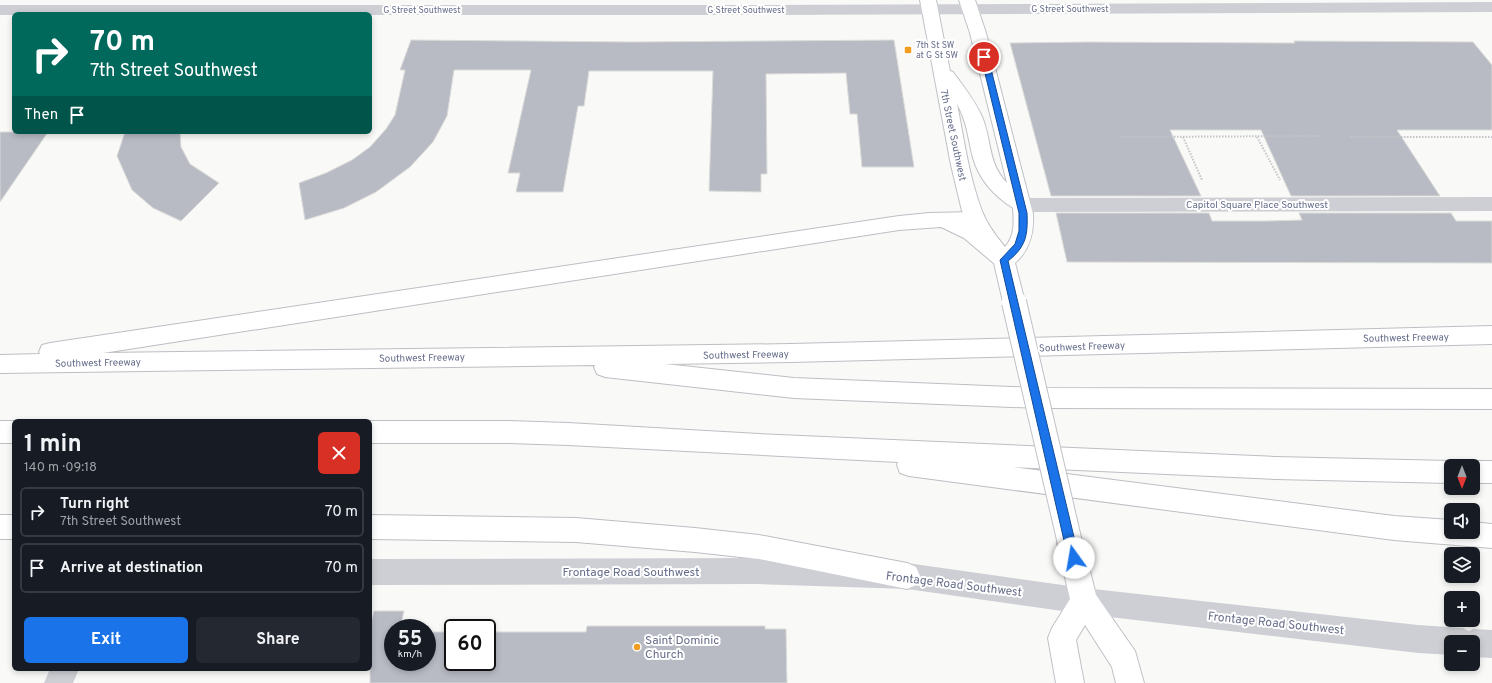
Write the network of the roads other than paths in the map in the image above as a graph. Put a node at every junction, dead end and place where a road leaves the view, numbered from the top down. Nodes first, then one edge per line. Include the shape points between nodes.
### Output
1 (23, 5) edge
2 (341, 5) edge
3 (689, 5) edge
4 (743, 5) edge
5 (929, 5) edge
6 (968, 5) edge
7 (1492, 7) edge
8 (0, 10) edge
9 (940, 66) junction
10 (1492, 204) edge
11 (1022, 205) junction
12 (975, 219) junction
13 (939, 220) junction
14 (1004, 260) junction
15 (1492, 335) edge
16 (1383, 338) junction
17 (1492, 342) edge
18 (505, 356) junction
19 (0, 359) edge
20 (0, 364) edge
21 (1492, 399) edge
22 (1446, 400) junction
23 (1492, 403) edge
24 (0, 432) edge
25 (12, 432) edge
26 (372, 432) edge
27 (759, 445) junction
28 (1444, 472) edge
29 (1480, 472) edge
30 (1492, 472) edge
31 (12, 527) edge
32 (372, 527) edge
33 (0, 528) edge
34 (1492, 536) edge
35 (372, 572) edge
36 (908, 576) junction
37 (1084, 601) junction
38 (1444, 641) edge
39 (1480, 643) edge
40 (1492, 644) edge
41 (64, 671) edge
42 (58, 683) edge
43 (1070, 683) edge
44 (1130, 683) edge

1 - 2 street, G Street Southwest
1 - 8 street, G Street Southwest
2 - 3 street, G Street Southwest
3 - 4 street, G Street Southwest
4 - 5 street, G Street Southwest
5 - 6 street, G Street Southwest
5 - 9 main road, 7th Street Southwest
6 - 7 street, G Street Southwest
6 - 11 main road via 978,33
9 - 11 main road via 972,115 989,173 1008,195
9 - 12 main road, 7th Street Southwest via 960,164
10 - 11 street, Capitol Square Place Southwest
11 - 14 main road via 1022,238 1015,251
12 - 13 main road
12 - 14 main road, 7th Street Southwest
13 - 14 main road via 964,228 981,239
13 - 19 main road via 899,223
14 - 37 main road, 7th Street Southwest, bridge
15 - 16 main road, Southwest Freeway
16 - 17 main road
16 - 18 main road, Southwest Freeway via 792,353
18 - 20 main road, Southwest Freeway
18 - 22 main road via 794,388 1038,398
21 - 22 main road
22 - 23 main road
24 - 25 main road
26 - 27 main road via 546,433
27 - 28 main road via 1275,468
27 - 34 main road via 1394,528
29 - 30 main road
31 - 33 main road
32 - 36 main road via 583,530 687,539 759,547
35 - 36 street, Frontage Road Southwest via 758,572
36 - 37 street, Frontage Road Southwest
37 - 38 street, Frontage Road Southwest
37 - 43 main road via 1062,638
37 - 44 main road, 7th Street Southwest via 1125,661
39 - 40 street
41 - 42 street

